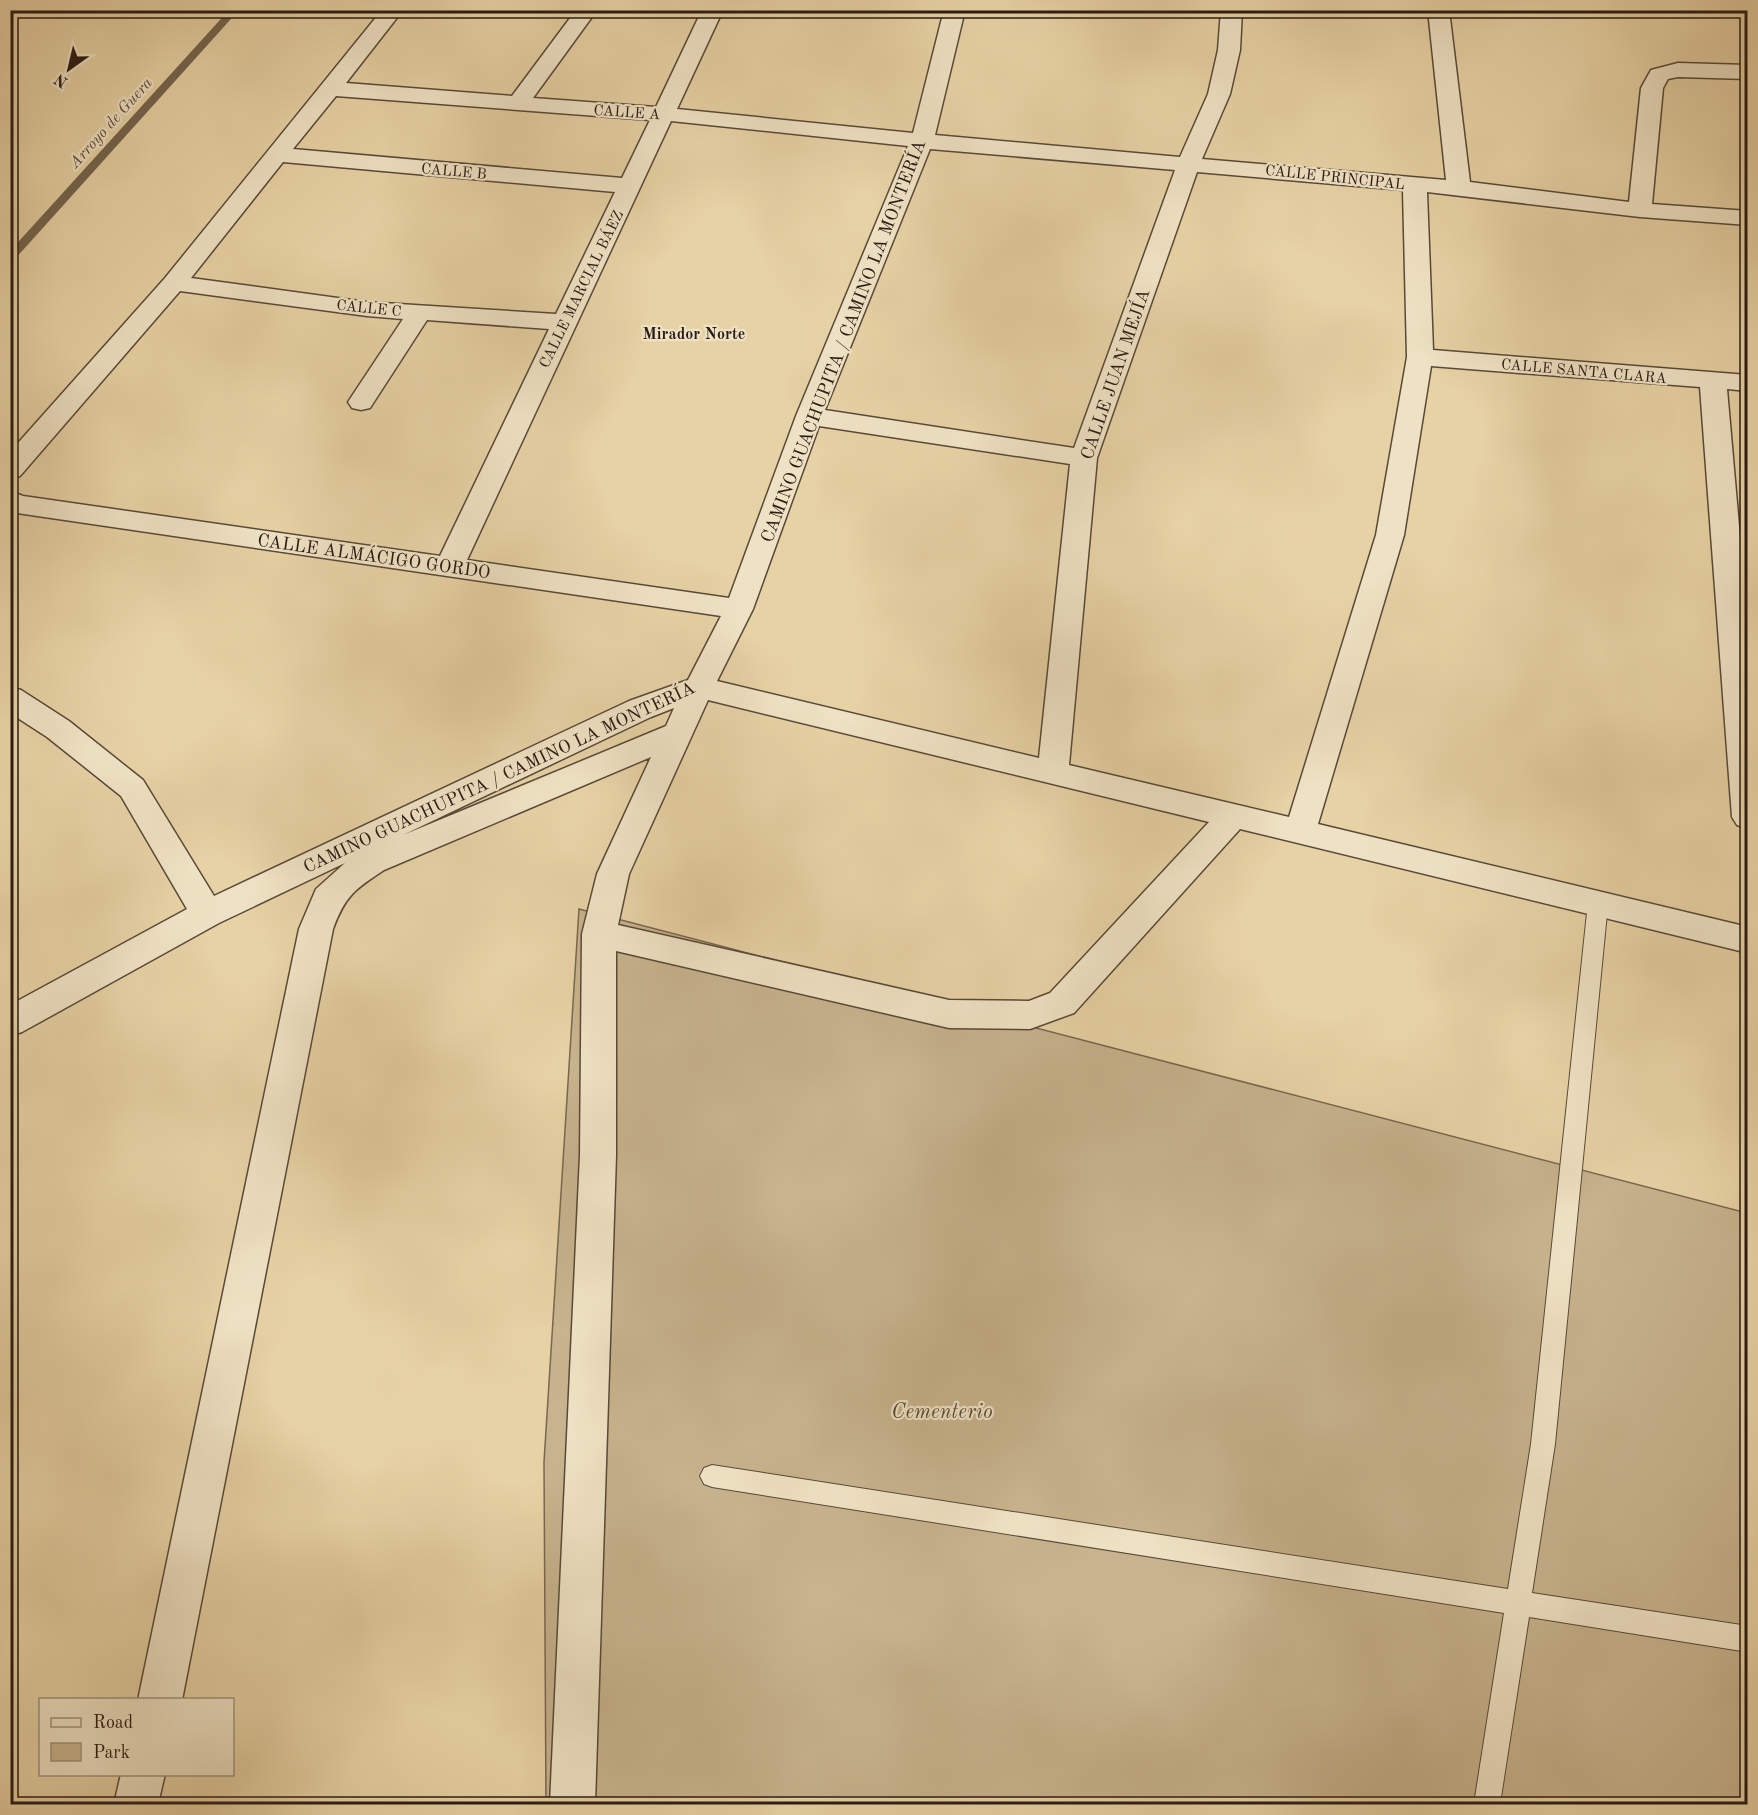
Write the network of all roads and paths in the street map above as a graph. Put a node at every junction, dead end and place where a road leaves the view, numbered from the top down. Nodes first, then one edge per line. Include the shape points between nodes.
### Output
1 (393, 10) edge
2 (586, 10) edge
3 (713, 10) edge
4 (955, 10) edge
5 (1232, 10) edge
6 (1438, 10) edge
7 (1748, 72) edge
8 (331, 89) junction
9 (517, 104) junction
10 (664, 114) junction
11 (922, 141) junction
12 (278, 155) junction
13 (1189, 163) junction
14 (1415, 184) junction
15 (630, 186) junction
16 (1459, 188) junction
17 (1640, 210) junction
18 (1748, 218) edge
19 (174, 283) junction
20 (419, 313) junction
21 (565, 322) junction
22 (1420, 357) junction
23 (1713, 382) junction
24 (1748, 383) edge
25 (362, 402) dead end
26 (809, 416) junction
27 (1084, 458) junction
28 (10, 470) edge
29 (10, 500) edge
30 (449, 567) junction
31 (740, 609) junction
32 (699, 687) junction
33 (10, 698) edge
34 (678, 733) junction
35 (1053, 772) junction
36 (1233, 816) junction
37 (1748, 817) edge
38 (1300, 832) junction
39 (1598, 903) junction
40 (207, 914) junction
41 (599, 934) junction
42 (1748, 940) edge
43 (10, 1022) edge
44 (712, 1476) dead end
45 (1518, 1604) junction
46 (1748, 1639) edge
47 (160, 1698) edge
48 (143, 1776) edge
49 (136, 1804) edge
50 (573, 1804) edge
51 (1487, 1804) edge

1 - 8 street
2 - 9 street
3 - 10 street, CALLE MARCIAL BÁEZ
4 - 11 street, CAMINO GUACHUPITA / CAMINO LA MONTERÍA
5 - 13 street, CALLE JUAN MEJÍA via 1229,50 1219,94
6 - 16 street
7 - 17 street via 1678,70 1659,75 1652,88
8 - 9 street, CALLE A
8 - 12 street
9 - 10 street, CALLE A
10 - 11 street, CALLE A
10 - 15 street, CALLE MARCIAL BÁEZ
11 - 13 street, CALLE PRINCIPAL
11 - 26 street, CAMINO GUACHUPITA / CAMINO LA MONTERÍA
12 - 15 street, CALLE B
12 - 19 street
13 - 14 street, CALLE PRINCIPAL
13 - 27 street, CALLE JUAN MEJÍA
14 - 16 street, CALLE PRINCIPAL
14 - 22 street
15 - 21 street, CALLE MARCIAL BÁEZ
16 - 17 street, CALLE PRINCIPAL
17 - 18 street, CALLE PRINCIPAL
19 - 20 street, CALLE C
19 - 28 street
20 - 21 street, CALLE C
20 - 25 street
21 - 30 street, CALLE MARCIAL BÁEZ
22 - 23 street, CALLE SANTA CLARA
22 - 38 street via 1390,535
23 - 24 street, CALLE SANTA CLARA
23 - 37 street
26 - 27 street
26 - 31 street, CAMINO GUACHUPITA / CAMINO LA MONTERÍA
27 - 35 street, CALLE JUAN MEJÍA
29 - 30 street, CALLE ALMÁCIGO GORDO via 15,504
30 - 31 street, CALLE ALMÁCIGO GORDO
31 - 32 street, CAMINO GUACHUPITA / CAMINO LA MONTERÍA
32 - 34 street
32 - 35 street
32 - 40 street, CAMINO GUACHUPITA / CAMINO LA MONTERÍA via 640,709
33 - 40 street via 58,729 132,788
34 - 41 street via 613,874
34 - 47 street via 373,861 348,877 328,898 316,929
35 - 36 street
36 - 38 street
36 - 41 street via 1062,1003 1030,1015 949,1014
38 - 39 street
39 - 42 street
39 - 45 lane via 1543,1444
40 - 43 street, CAMINO GUACHUPITA / CAMINO LA MONTERÍA
41 - 50 street via 598,1155
44 - 45 lane
45 - 46 lane
45 - 51 lane
48 - 49 street

